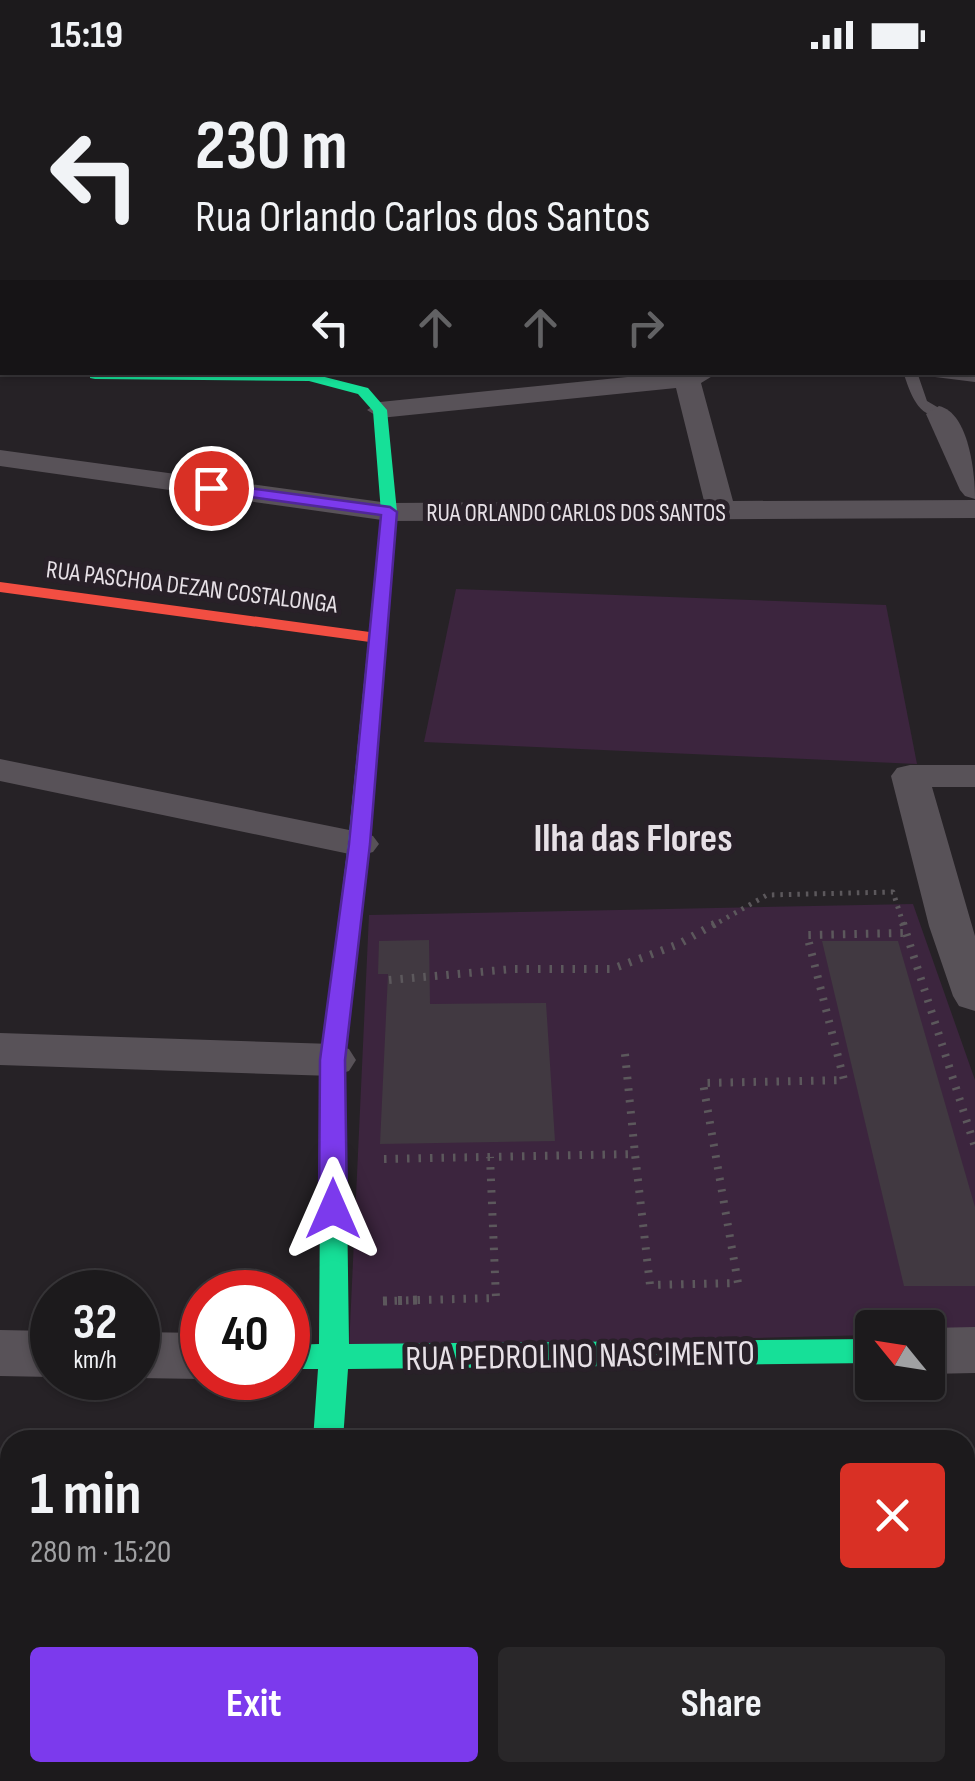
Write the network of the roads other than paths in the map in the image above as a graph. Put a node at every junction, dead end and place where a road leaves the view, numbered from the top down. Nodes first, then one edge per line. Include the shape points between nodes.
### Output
1 (163, 375) edge
2 (911, 375) edge
3 (697, 376) edge
4 (380, 410) junction
5 (939, 414) junction
6 (975, 418) edge
7 (0, 458) edge
8 (975, 490) edge
9 (975, 510) edge
10 (390, 512) junction
11 (721, 512) junction
12 (0, 587) edge
13 (376, 638) junction
14 (0, 770) edge
15 (975, 776) edge
16 (359, 844) junction
17 (962, 926) edge
18 (975, 996) edge
19 (0, 1048) edge
20 (332, 1060) junction
21 (975, 1350) edge
22 (855, 1351) edge
23 (945, 1351) edge
24 (0, 1353) edge
25 (30, 1354) edge
26 (310, 1357) edge
27 (334, 1358) junction
28 (329, 1430) edge

1 - 4 street via 308,377 364,392
2 - 5 lane via 921,403
3 - 4 street
3 - 11 street
4 - 10 street
5 - 6 street
5 - 8 street
7 - 10 street, RUA ORLANDO CARLOS DOS SANTOS
9 - 11 street, RUA ORLANDO CARLOS DOS SANTOS
10 - 11 street, RUA ORLANDO CARLOS DOS SANTOS
10 - 13 street
12 - 13 street, RUA PASCHOA DEZAN COSTALONGA
13 - 16 street
14 - 16 street
15 - 17 street via 910,776
16 - 20 street
17 - 18 street
19 - 20 street
20 - 27 street
21 - 23 street
22 - 27 street, RUA PEDROLINO NASCIMENTO
24 - 25 street
26 - 27 street, RUA PEDROLINO NASCIMENTO
27 - 28 street

